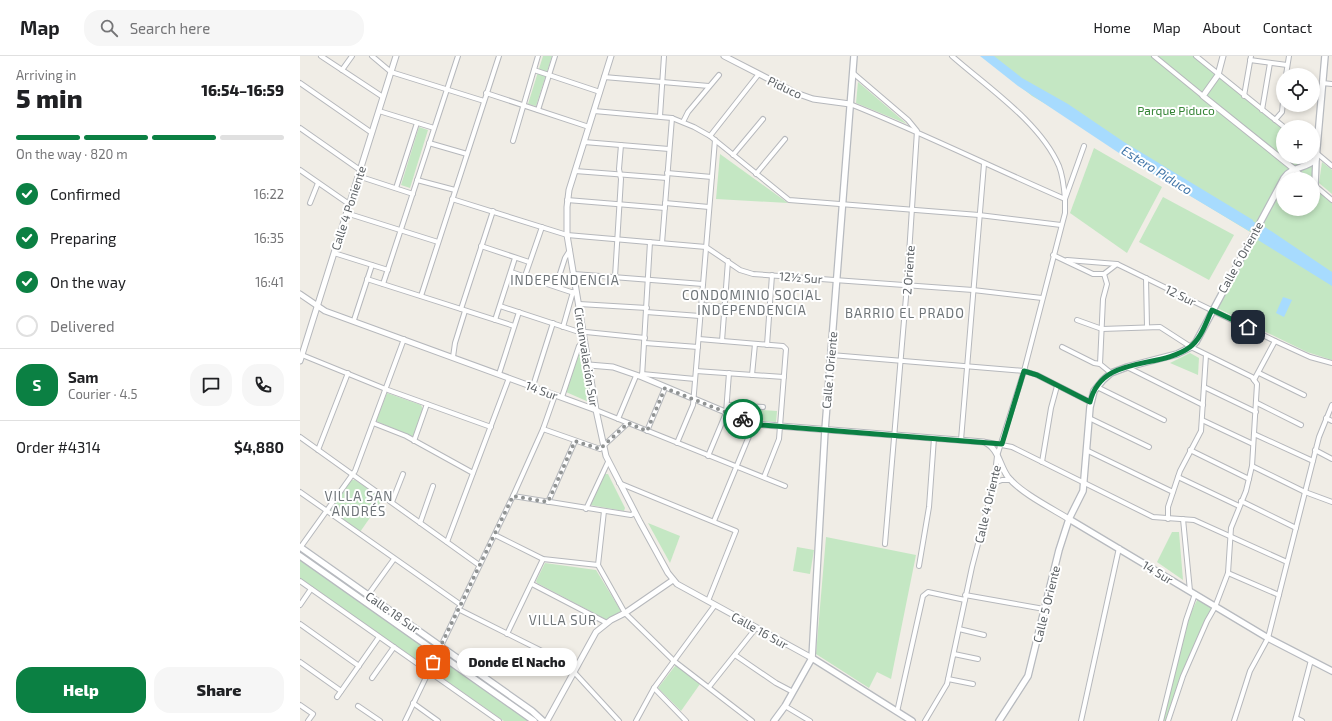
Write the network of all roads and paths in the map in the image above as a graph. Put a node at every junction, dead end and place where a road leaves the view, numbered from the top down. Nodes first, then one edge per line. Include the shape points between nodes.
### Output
1 (321, 56) edge
2 (352, 56) edge
3 (372, 56) edge
4 (396, 56) edge
5 (458, 56) edge
6 (499, 56) edge
7 (538, 56) edge
8 (554, 56) edge
9 (664, 56) edge
10 (724, 56) edge
11 (854, 56) edge
12 (952, 56) edge
13 (1154, 56) edge
14 (1223, 56) edge
15 (1261, 56) edge
16 (1289, 56) edge
17 (1325, 56) edge
18 (609, 57) edge
19 (1198, 57) edge
20 (1251, 58) edge
21 (1261, 61) junction
22 (1270, 63) junction
23 (1287, 65) junction
24 (1287, 68) edge
25 (342, 70) junction
26 (534, 70) junction
27 (391, 72) junction
28 (853, 73) junction
29 (549, 75) junction
30 (719, 75) dead end
31 (758, 75) junction
32 (1218, 75) junction
33 (604, 77) junction
34 (662, 82) junction
35 (300, 83) edge
36 (1322, 83) junction
37 (1332, 84) edge
38 (709, 86) junction
39 (446, 90) junction
40 (600, 92) junction
41 (486, 93) junction
42 (1203, 96) junction
43 (1244, 96) junction
44 (383, 97) junction
45 (484, 101) junction
46 (850, 104) junction
47 (523, 105) junction
48 (538, 110) junction
49 (1262, 110) junction
50 (379, 111) junction
51 (594, 111) junction
52 (1282, 112) edge
53 (660, 116) junction
54 (672, 118) junction
55 (762, 120) dead end
56 (1275, 120) joint
57 (1318, 120) edge
58 (683, 122) junction
59 (417, 123) junction
60 (589, 126) junction
61 (300, 128) edge
62 (434, 128) junction
63 (917, 130) junction
64 (372, 132) junction
65 (710, 136) junction
66 (785, 139) dead end
67 (715, 140) junction
68 (513, 141) dead end
69 (584, 142) junction
70 (429, 143) junction
71 (621, 145) junction
72 (1084, 146) dead end
73 (669, 149) junction
74 (467, 154) junction
75 (733, 155) junction
76 (1320, 158) edge
77 (984, 164) junction
78 (1311, 164) edge
79 (1332, 166) edge
80 (1294, 169) junction
81 (300, 170) edge
82 (360, 170) junction
83 (575, 171) junction
84 (1298, 172) edge
85 (620, 174) junction
86 (756, 174) junction
87 (358, 176) junction
88 (667, 176) junction
89 (712, 177) junction
90 (417, 180) junction
91 (318, 183) junction
92 (396, 188) junction
93 (455, 190) junction
94 (1320, 190) edge
95 (413, 194) junction
96 (452, 199) junction
97 (1065, 199) junction
98 (567, 200) junction
99 (1332, 200) edge
100 (310, 203) dead end
101 (349, 204) junction
102 (620, 204) junction
103 (842, 205) junction
104 (665, 206) junction
105 (709, 207) junction
106 (912, 210) junction
107 (492, 211) junction
108 (346, 213) junction
109 (979, 215) junction
110 (1061, 225) junction
111 (542, 227) junction
112 (401, 230) junction
113 (568, 235) junction
114 (617, 239) junction
115 (438, 242) junction
116 (650, 242) junction
117 (662, 243) junction
118 (481, 246) junction
119 (706, 247) junction
120 (570, 250) junction
121 (334, 253) junction
122 (1054, 255) junction
123 (515, 258) junction
124 (1065, 260) junction
125 (728, 261) junction
126 (529, 262) junction
127 (1116, 264) junction
128 (372, 265) junction
129 (388, 270) junction
130 (511, 272) junction
131 (574, 274) junction
132 (1104, 274) junction
133 (525, 276) junction
134 (772, 276) junction
135 (615, 277) junction
136 (1146, 278) junction
137 (367, 279) junction
138 (648, 279) junction
139 (836, 280) junction
140 (383, 284) junction
141 (704, 284) junction
142 (907, 285) junction
143 (556, 286) junction
144 (973, 290) junction
145 (575, 293) junction
146 (300, 294) edge
147 (421, 296) junction
148 (1042, 298) junction
149 (579, 304) junction
150 (701, 305) junction
151 (317, 306) junction
152 (500, 306) junction
153 (725, 306) junction
154 (463, 310) junction
155 (646, 310) junction
156 (1212, 310) junction
157 (519, 312) junction
158 (700, 316) junction
159 (354, 320) junction
160 (495, 320) junction
161 (1077, 320) dead end
162 (553, 323) junction
163 (514, 326) junction
164 (563, 327) junction
165 (1147, 327) junction
166 (1102, 328) junction
167 (583, 332) junction
168 (404, 339) junction
169 (699, 339) junction
170 (585, 341) junction
171 (645, 341) junction
172 (722, 341) junction
173 (1275, 341) junction
174 (755, 344) junction
175 (767, 344) junction
176 (698, 347) junction
177 (1062, 347) dead end
178 (1191, 347) junction
179 (831, 355) junction
180 (1206, 355) junction
181 (453, 357) junction
182 (301, 358) edge
183 (900, 360) junction
184 (1332, 363) edge
185 (1100, 364) junction
186 (589, 365) junction
187 (967, 365) junction
188 (1127, 367) junction
189 (696, 371) junction
190 (1024, 371) junction
191 (348, 373) junction
192 (729, 373) junction
193 (1111, 373) junction
194 (1259, 373) junction
195 (499, 374) junction
196 (640, 375) junction
197 (752, 375) junction
198 (784, 377) junction
199 (509, 378) junction
200 (695, 379) junction
201 (1254, 380) junction
202 (533, 386) junction
203 (1057, 386) junction
204 (1097, 387) junction
205 (1204, 387) junction
206 (386, 388) junction
207 (665, 388) junction
208 (555, 395) junction
209 (1304, 395) dead end
210 (562, 397) junction
211 (694, 400) junction
212 (1090, 402) junction
213 (1257, 403) junction
214 (427, 404) junction
215 (727, 405) junction
216 (1203, 405) junction
217 (1332, 406) edge
218 (763, 407) dead end
219 (596, 410) junction
220 (1256, 412) junction
221 (726, 413) junction
222 (1089, 418) junction
223 (1326, 418) junction
224 (618, 419) junction
225 (1164, 420) dead end
226 (1202, 420) junction
227 (1332, 422) edge
228 (373, 423) junction
229 (628, 423) junction
230 (754, 424) junction
231 (1301, 424) dead end
232 (780, 426) junction
233 (491, 427) junction
234 (543, 429) junction
235 (824, 430) junction
236 (647, 431) junction
237 (1254, 434) junction
238 (894, 435) junction
239 (300, 438) edge
240 (934, 438) junction
241 (961, 440) junction
242 (414, 441) junction
243 (575, 441) junction
244 (984, 442) junction
245 (678, 443) junction
246 (1002, 444) junction
247 (1253, 444) junction
248 (1149, 447) dead end
249 (603, 448) junction
250 (318, 450) junction
251 (1086, 450) junction
252 (1190, 450) junction
253 (1315, 450) junction
254 (708, 456) junction
255 (997, 456) junction
256 (1332, 459) edge
257 (1313, 461) junction
258 (608, 462) junction
259 (1042, 462) junction
260 (1252, 466) junction
261 (736, 467) junction
262 (473, 473) junction
263 (403, 474) dead end
264 (352, 475) junction
265 (764, 477) junction
266 (1178, 477) junction
267 (1249, 478) junction
268 (1011, 480) junction
269 (619, 483) junction
270 (994, 483) junction
271 (1084, 483) junction
272 (433, 486) dead end
273 (785, 486) dead end
274 (300, 492) edge
275 (1173, 492) junction
276 (1305, 492) junction
277 (513, 496) junction
278 (392, 502) junction
279 (548, 502) junction
280 (1241, 502) junction
281 (1332, 502) edge
282 (1239, 506) junction
283 (586, 509) junction
284 (604, 511) junction
285 (326, 512) junction
286 (635, 513) junction
287 (1069, 519) junction
288 (1168, 519) junction
289 (1183, 519) junction
290 (714, 521) junction
291 (420, 523) junction
292 (1296, 528) junction
293 (495, 535) junction
294 (1230, 535) junction
295 (447, 542) junction
296 (885, 544) dead end
297 (300, 548) edge
298 (1119, 548) junction
299 (300, 556) edge
300 (543, 558) junction
301 (394, 559) junction
302 (1287, 562) junction
303 (479, 565) junction
304 (598, 566) junction
305 (919, 566) dead end
306 (1228, 573) junction
307 (673, 580) junction
308 (300, 581) edge
309 (532, 584) junction
310 (311, 589) junction
311 (1192, 593) junction
312 (368, 595) junction
313 (1279, 595) junction
314 (965, 597) junction
315 (708, 601) junction
316 (300, 605) edge
317 (715, 605) junction
318 (459, 607) junction
319 (1215, 607) junction
320 (1044, 609) junction
321 (625, 613) junction
322 (607, 623) junction
323 (300, 624) edge
324 (756, 628) junction
325 (959, 629) junction
326 (507, 634) junction
327 (984, 635) dead end
328 (379, 637) junction
329 (1268, 638) junction
330 (440, 646) junction
331 (394, 647) junction
332 (438, 652) junction
333 (954, 654) junction
334 (735, 655) junction
335 (812, 658) junction
336 (978, 659) dead end
337 (1311, 660) junction
338 (674, 661) junction
339 (300, 662) edge
340 (359, 666) junction
341 (575, 670) junction
342 (429, 672) junction
343 (1332, 672) edge
344 (372, 678) dead end
345 (948, 679) junction
346 (973, 684) dead end
347 (709, 687) junction
348 (654, 688) junction
349 (341, 691) junction
350 (793, 692) junction
351 (337, 697) dead end
352 (414, 703) junction
353 (300, 705) edge
354 (358, 706) dead end
355 (785, 706) junction
356 (898, 712) junction
357 (904, 719) edge
358 (1296, 720) edge
359 (308, 721) edge
360 (380, 721) edge
361 (405, 721) edge
362 (438, 721) edge
363 (499, 721) edge
364 (534, 721) edge
365 (543, 721) edge
366 (547, 721) edge
367 (619, 721) edge
368 (636, 721) edge
369 (686, 721) edge
370 (752, 721) edge
371 (774, 721) edge
372 (810, 721) edge
373 (912, 721) edge
374 (925, 721) edge
375 (999, 721) edge
376 (1081, 721) edge
377 (1161, 721) edge
378 (1168, 721) edge
379 (1234, 721) edge
380 (1302, 721) edge

1 - 25 street
2 - 25 street
3 - 27 street
4 - 27 street, Calle 4 Poniente
5 - 39 street
6 - 41 street
7 - 26 street
8 - 29 street
9 - 34 street
10 - 31 street, Piduco
11 - 28 main road, Calle 1 Oriente
12 - 97 street via 1031,124 1048,145 1059,166 1064,182
13 - 42 street
14 - 32 street
15 - 21 street
16 - 23 street
17 - 36 main road
18 - 33 street, Circunvalación Sur
19 - 32 street
20 - 21 street
20 - 43 street
21 - 22 street
22 - 23 street
22 - 49 street
23 - 24 street
25 - 44 street
26 - 29 street
26 - 47 street
27 - 39 street
27 - 44 street, Calle 4 Poniente
28 - 46 main road, Calle 1 Oriente
28 - 63 street
29 - 40 street
29 - 48 street
30 - 38 street
31 - 46 street, Piduco via 801,96
31 - 65 street
32 - 42 street
32 - 43 street
33 - 34 street
33 - 40 street, Circunvalación Sur
34 - 38 street
34 - 53 street
35 - 64 street
36 - 37 street
36 - 57 main road
38 - 58 street via 686,114
39 - 45 street
39 - 62 street
40 - 51 street, Circunvalación Sur
41 - 45 street
41 - 47 street
42 - 80 street
43 - 49 street
44 - 50 street, Calle 4 Poniente
45 - 74 street
46 - 63 street
46 - 103 main road, Calle 1 Oriente
47 - 48 street
47 - 68 street
48 - 60 street
49 - 56 street
50 - 59 street
50 - 64 street, Calle 4 Poniente
51 - 53 street
51 - 60 street, Circunvalación Sur
52 - 56 street
53 - 54 street
54 - 58 street
54 - 73 street
55 - 75 street
58 - 65 street
59 - 62 street
59 - 92 street
60 - 69 street, Circunvalación Sur
61 - 82 street
62 - 70 street
63 - 77 street
63 - 106 street, 2 Oriente
64 - 82 street, Calle 4 Poniente
65 - 67 street
66 - 86 street
67 - 75 street
67 - 89 street
69 - 71 street
69 - 83 street, Circunvalación Sur
70 - 74 street
70 - 90 street
71 - 73 street
71 - 85 street
72 - 97 street, Calle 4 Oriente
73 - 88 street
74 - 93 street
75 - 86 street
76 - 79 street
77 - 97 street
77 - 109 street
78 - 80 main road, Calle 6 Oriente
80 - 84 street
80 - 156 main road, Calle 6 Oriente via 1284,178
81 - 91 street
82 - 87 street, Calle 4 Poniente
83 - 85 street
83 - 98 street, Circunvalación Sur
85 - 88 street
85 - 102 street
86 - 103 street via 789,200
87 - 92 street
87 - 101 street, Calle 4 Poniente
88 - 89 street
88 - 104 street
89 - 105 street
90 - 93 street
90 - 95 street
91 - 100 street
91 - 101 street
92 - 95 street
93 - 96 street
94 - 99 street
95 - 112 street
96 - 107 street, 12½ Sur
96 - 115 street
97 - 110 street, Calle 4 Oriente via 1065,213
98 - 102 street
98 - 113 street, Circunvalación Sur
101 - 108 street, Calle 4 Poniente
102 - 104 street
102 - 114 street
103 - 106 street
103 - 139 main road, Calle 1 Oriente
104 - 105 street
104 - 117 street
105 - 119 street
106 - 109 street
106 - 142 street, 2 Oriente
107 - 111 street, 12½ Sur
107 - 118 street
108 - 112 street
108 - 121 street, Calle 4 Poniente
109 - 110 street
109 - 144 street
110 - 122 street, Calle 4 Oriente
111 - 113 street, 12½ Sur
111 - 126 street
112 - 115 street
112 - 129 street
113 - 114 street, 12½ Sur
113 - 120 street, Circunvalación Sur
114 - 116 street, 12½ Sur
114 - 135 street
115 - 147 street
116 - 117 street, 12½ Sur
116 - 138 street
117 - 119 street, 12½ Sur
118 - 123 street
118 - 154 street
119 - 125 street, 12½ Sur
119 - 141 street
120 - 131 street, Circunvalación Sur
120 - 143 street
121 - 128 street
121 - 151 street, Calle 4 Poniente
122 - 124 street
122 - 148 street, Calle 4 Oriente
123 - 126 street
123 - 130 street
124 - 127 street
124 - 132 street via 1093,274
125 - 134 street, 12½ Sur via 744,272
125 - 153 street
126 - 133 street
127 - 132 street
127 - 136 street, 12 Sur
128 - 129 street
128 - 137 street
129 - 140 street
130 - 133 street
130 - 152 street
131 - 135 street
131 - 145 street, Circunvalación Sur
132 - 166 street via 1107,284 1103,299
133 - 143 street
134 - 139 street, 12½ Sur
134 - 175 street
135 - 138 street
136 - 156 street, 12 Sur
136 - 165 street
137 - 140 street
137 - 159 street
138 - 141 street
138 - 155 street
139 - 142 street, 12½ Sur
139 - 179 main road, Calle 1 Oriente
140 - 147 street
141 - 150 street
142 - 144 street, 12½ Sur
142 - 183 street, 2 Oriente
143 - 145 street
144 - 148 street, 12½ Sur
144 - 187 street
145 - 149 street, Circunvalación Sur
145 - 164 street
146 - 151 street, 14 Sur
147 - 154 street
148 - 190 street, Calle 4 Oriente
149 - 155 street
149 - 167 street, Circunvalación Sur
150 - 153 street
150 - 158 street
151 - 159 street, 14 Sur
151 - 182 street, Calle 4 Poniente
152 - 157 street
152 - 160 street
153 - 172 street
154 - 160 street
154 - 181 street
155 - 158 street
155 - 171 street
156 - 173 street, 12 Sur
156 - 178 main road, Calle 6 Oriente via 1198,339
157 - 162 street
157 - 163 street
158 - 169 street
159 - 168 street, 14 Sur
160 - 163 street
161 - 166 street
162 - 164 street
162 - 202 street
163 - 195 street
164 - 167 street
165 - 166 street
165 - 178 street via 1160,327
166 - 185 street
167 - 170 street, Circunvalación Sur
167 - 171 street
168 - 181 street, 14 Sur
168 - 206 street
169 - 172 street
169 - 176 street
170 - 186 street, Circunvalación Sur
170 - 210 street via 579,346
171 - 176 street
171 - 196 street
172 - 174 street
173 - 184 street, 12 Sur via 1310,357
173 - 194 street
174 - 175 street
174 - 197 street
175 - 198 street via 786,348
176 - 189 street
177 - 185 street
178 - 180 street
178 - 188 main road via 1177,354
179 - 183 street
179 - 235 main road, Calle 1 Oriente
180 - 201 street
180 - 205 street
181 - 195 street, 14 Sur
182 - 191 street
183 - 187 street
183 - 238 street, 2 Oriente
185 - 193 street
186 - 196 street via 610,366
186 - 219 street, Circunvalación Sur
187 - 190 street
187 - 241 street
188 - 193 main road
188 - 216 street
189 - 192 street
189 - 200 street
190 - 203 street
190 - 246 street, Calle 4 Oriente
191 - 206 street
191 - 250 street
192 - 197 street
192 - 215 street
193 - 204 main road
194 - 201 street
194 - 209 street
195 - 199 street, 14 Sur
196 - 200 street
196 - 207 street
196 - 224 street
197 - 198 street
198 - 232 street
199 - 202 street, 14 Sur
199 - 233 street
200 - 211 street
201 - 213 street via 1257,384
202 - 208 street, 14 Sur
203 - 212 street
203 - 259 street
204 - 212 main road
204 - 225 street
205 - 216 street
205 - 220 street
206 - 214 street
206 - 228 street
207 - 211 street
207 - 236 street
208 - 210 street, 14 Sur
208 - 234 street
210 - 219 street, 14 Sur
211 - 221 street
211 - 245 street
212 - 222 main road
213 - 220 street
213 - 231 street
214 - 233 street
214 - 242 street
215 - 218 street
215 - 221 street
216 - 226 street
217 - 223 street
219 - 224 street, 14 Sur
219 - 249 street, Circunvalación Sur
220 - 237 street
221 - 230 street
221 - 254 street
222 - 248 street
222 - 251 main road
223 - 227 street
223 - 253 street
224 - 229 street, 14 Sur
226 - 247 street
226 - 252 street via 1200,435
228 - 242 street
228 - 264 street
229 - 236 street, 14 Sur
229 - 249 street
230 - 232 street
230 - 261 street
232 - 235 street
232 - 265 street via 778,442
233 - 262 street
234 - 243 street
234 - 277 street
235 - 238 street
235 - 335 main road, Calle 1 Oriente
236 - 245 street, 14 Sur
237 - 247 street
237 - 257 street
238 - 240 street
238 - 296 street, 2 Oriente
239 - 250 street
240 - 241 street
240 - 305 street via 929,507
241 - 244 street
242 - 262 street
243 - 249 street via 596,449
243 - 279 street
244 - 246 street
244 - 255 street via 992,447
245 - 254 street, 14 Sur
246 - 255 street, Calle 4 Oriente
246 - 259 street
247 - 260 street
249 - 258 street, Circunvalación Sur
250 - 264 street
251 - 271 main road
251 - 275 street
252 - 266 street
252 - 267 street
253 - 256 street
253 - 257 street
254 - 261 street, 14 Sur
255 - 268 street, 14 Sur
255 - 270 street, Calle 4 Oriente
257 - 276 street
258 - 269 street, Circunvalación Sur
258 - 283 street
259 - 271 street
260 - 267 street
260 - 276 street
261 - 265 street, 14 Sur
261 - 290 street
262 - 295 street
263 - 278 street
264 - 278 street
264 - 285 street
265 - 273 street, 14 Sur
266 - 275 street
266 - 282 street
267 - 280 street
268 - 270 street
268 - 287 street, 14 Sur
269 - 286 street, Circunvalación Sur
269 - 290 street
270 - 314 street, Calle 4 Oriente
271 - 287 main road, Calle 5 Oriente via 1081,496
271 - 288 street via 1153,517
272 - 291 street
274 - 285 street
275 - 288 street via 1168,507
276 - 281 street
276 - 292 street
277 - 279 street
277 - 293 street
278 - 291 street
279 - 283 street
280 - 282 street
280 - 292 street
282 - 294 street
283 - 284 street
284 - 286 street via 631,515
284 - 304 street
285 - 297 street
285 - 301 street
286 - 307 street, Calle 16 Sur
287 - 298 main road, 14 Sur
287 - 320 main road, Calle 5 Oriente
288 - 289 street
289 - 294 street
289 - 311 street
290 - 315 street via 736,531
291 - 295 street
292 - 302 street
293 - 300 street
293 - 303 street
294 - 302 street
294 - 306 street
295 - 303 street
297 - 312 main road, Calle 18 Sur
298 - 311 main road, 14 Sur
298 - 376 street
299 - 332 main road, Calle 18 Sur
300 - 304 street
300 - 309 street
301 - 312 street
301 - 318 street
302 - 313 street
303 - 318 street
304 - 321 street
306 - 313 street
306 - 319 street
307 - 315 street, Calle 16 Sur via 684,589
307 - 321 street
308 - 310 street
309 - 322 street
309 - 326 street
310 - 316 street
310 - 328 street
311 - 319 main road, 14 Sur
311 - 377 street
312 - 330 main road, Calle 18 Sur
313 - 329 street
314 - 320 street
314 - 325 street, Calle 4 Oriente
314 - 356 street via 928,592 923,596
315 - 317 street, Calle 16 Sur
317 - 324 street, Calle 16 Sur
317 - 338 street
318 - 326 street
318 - 330 street
319 - 329 main road, 14 Sur
319 - 378 street via 1206,621 1183,676
320 - 375 main road, Calle 5 Oriente via 1028,676
321 - 322 street
321 - 338 street
322 - 341 street via 594,635
323 - 340 street
324 - 334 street
324 - 335 street, Calle 16 Sur
325 - 327 street
325 - 333 street, Calle 4 Oriente
326 - 341 street
328 - 331 street
328 - 340 street
329 - 337 main road, 14 Sur
329 - 379 street via 1250,671
330 - 332 street
330 - 365 main road, Calle 18 Sur
331 - 342 street
331 - 344 street
332 - 342 street
332 - 364 main road, Calle 18 Sur
333 - 336 street
333 - 345 street, Calle 4 Oriente
334 - 347 street
334 - 350 street
335 - 350 main road, Calle 1 Oriente
335 - 356 main road, Calle 16 Sur
337 - 343 main road, 14 Sur
337 - 358 street
338 - 347 street
338 - 348 street
339 - 349 street
340 - 349 street
341 - 366 street
341 - 367 street
342 - 352 street
342 - 363 street
345 - 346 street
345 - 374 street, Calle 4 Oriente
347 - 370 street
348 - 368 street
348 - 369 street
349 - 351 street
350 - 355 main road, Calle 1 Oriente
352 - 361 street
352 - 362 street
353 - 359 street via 313,714
354 - 360 street
355 - 371 main road, Calle 1 Oriente
355 - 372 street
356 - 357 main road, Calle 16 Sur
357 - 373 main road, Calle 16 Sur
358 - 380 street

